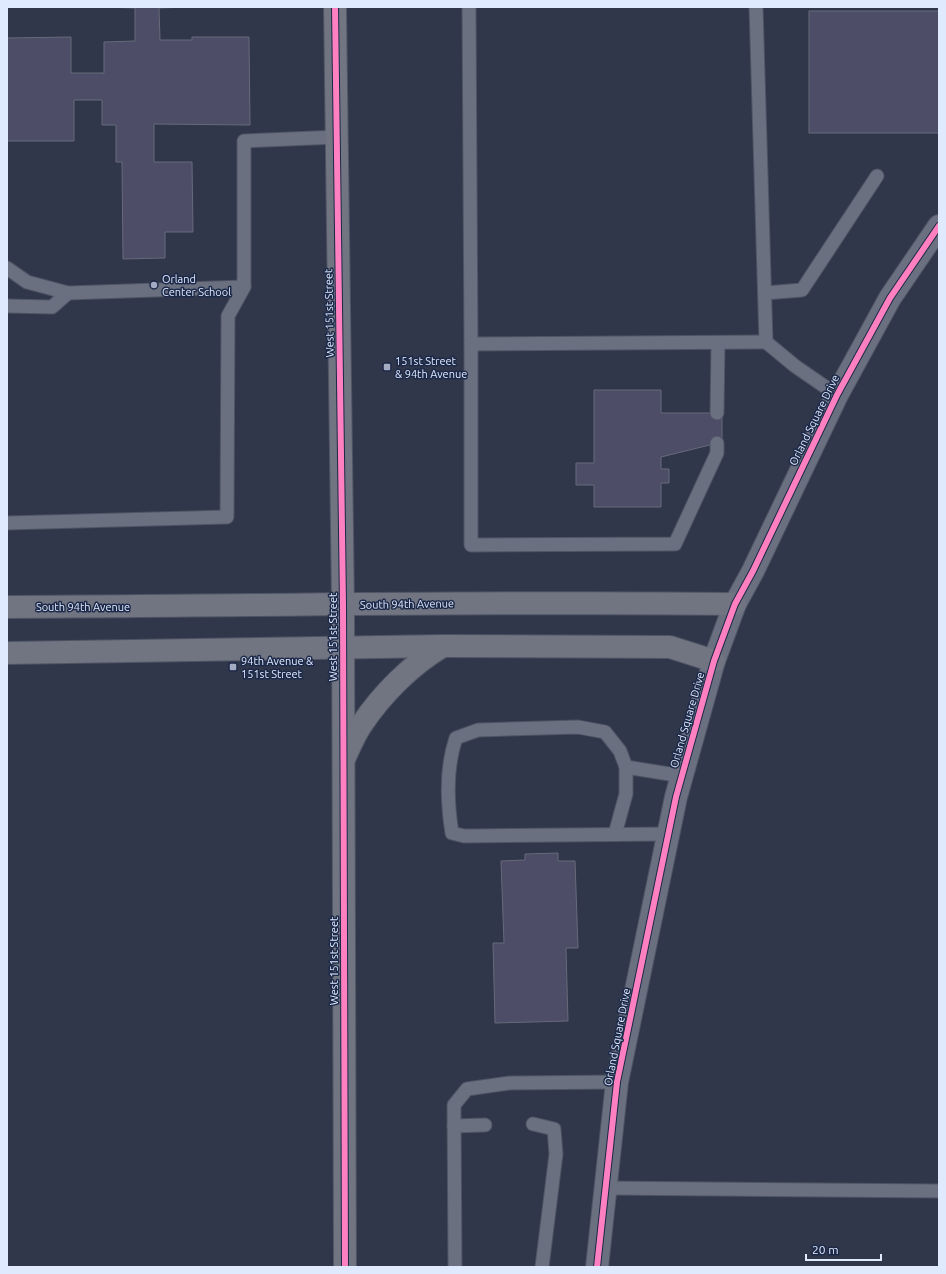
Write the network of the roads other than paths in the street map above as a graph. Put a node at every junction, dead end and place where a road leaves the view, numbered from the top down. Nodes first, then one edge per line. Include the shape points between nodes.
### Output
1 (336, 7) edge
2 (469, 7) edge
3 (756, 7) edge
4 (337, 137) junction
5 (877, 176) dead end
6 (939, 226) edge
7 (7, 268) edge
8 (244, 287) junction
9 (68, 293) junction
10 (765, 293) junction
11 (7, 306) edge
12 (766, 342) junction
13 (718, 343) junction
14 (471, 344) junction
15 (837, 395) junction
16 (717, 413) dead end
17 (717, 443) dead end
18 (7, 523) edge
19 (735, 604) junction
20 (342, 605) junction
21 (7, 607) edge
22 (443, 646) junction
23 (343, 647) junction
24 (7, 653) edge
25 (714, 661) junction
26 (343, 759) junction
27 (626, 767) junction
28 (682, 776) junction
29 (615, 834) junction
30 (668, 834) junction
31 (618, 1082) junction
32 (533, 1124) dead end
33 (454, 1126) junction
34 (485, 1126) dead end
35 (605, 1188) junction
36 (939, 1191) edge
37 (345, 1267) edge
38 (455, 1267) edge
39 (542, 1267) edge
40 (597, 1267) edge

1 - 4 street, West 151st Street
2 - 14 lane
3 - 10 lane
4 - 8 lane via 244,141
4 - 20 street, West 151st Street
5 - 10 lane via 802,290
6 - 15 street, Orland Square Drive via 890,298
7 - 9 lane via 27,282
8 - 9 lane
8 - 18 lane via 228,316 227,518
9 - 11 lane via 52,307
10 - 12 lane
12 - 13 lane
12 - 15 lane
13 - 14 lane
13 - 16 lane
14 - 17 lane via 471,545 675,544 717,453
15 - 19 street, Orland Square Drive
19 - 20 street, South 94th Avenue via 604,602
19 - 25 street, Orland Square Drive
20 - 21 street, South 94th Avenue
20 - 23 street, West 151st Street
22 - 23 street
22 - 25 street via 670,647
22 - 26 street via 411,669 383,697 361,724
23 - 24 street
23 - 26 street, West 151st Street
25 - 28 street, Orland Square Drive
26 - 37 street, West 151st Street
27 - 28 lane
27 - 29 lane via 626,794
27 - 29 lane via 620,751 605,732 578,727 478,730 456,738 450,755 449,815 452,833 464,836
28 - 30 street, Orland Square Drive
29 - 30 lane
30 - 31 street, Orland Square Drive
31 - 33 lane via 510,1083 467,1089 454,1104
31 - 35 street, Orland Square Drive
32 - 39 lane via 554,1129 556,1154
33 - 34 lane
33 - 38 lane
35 - 36 lane
35 - 40 street, Orland Square Drive

